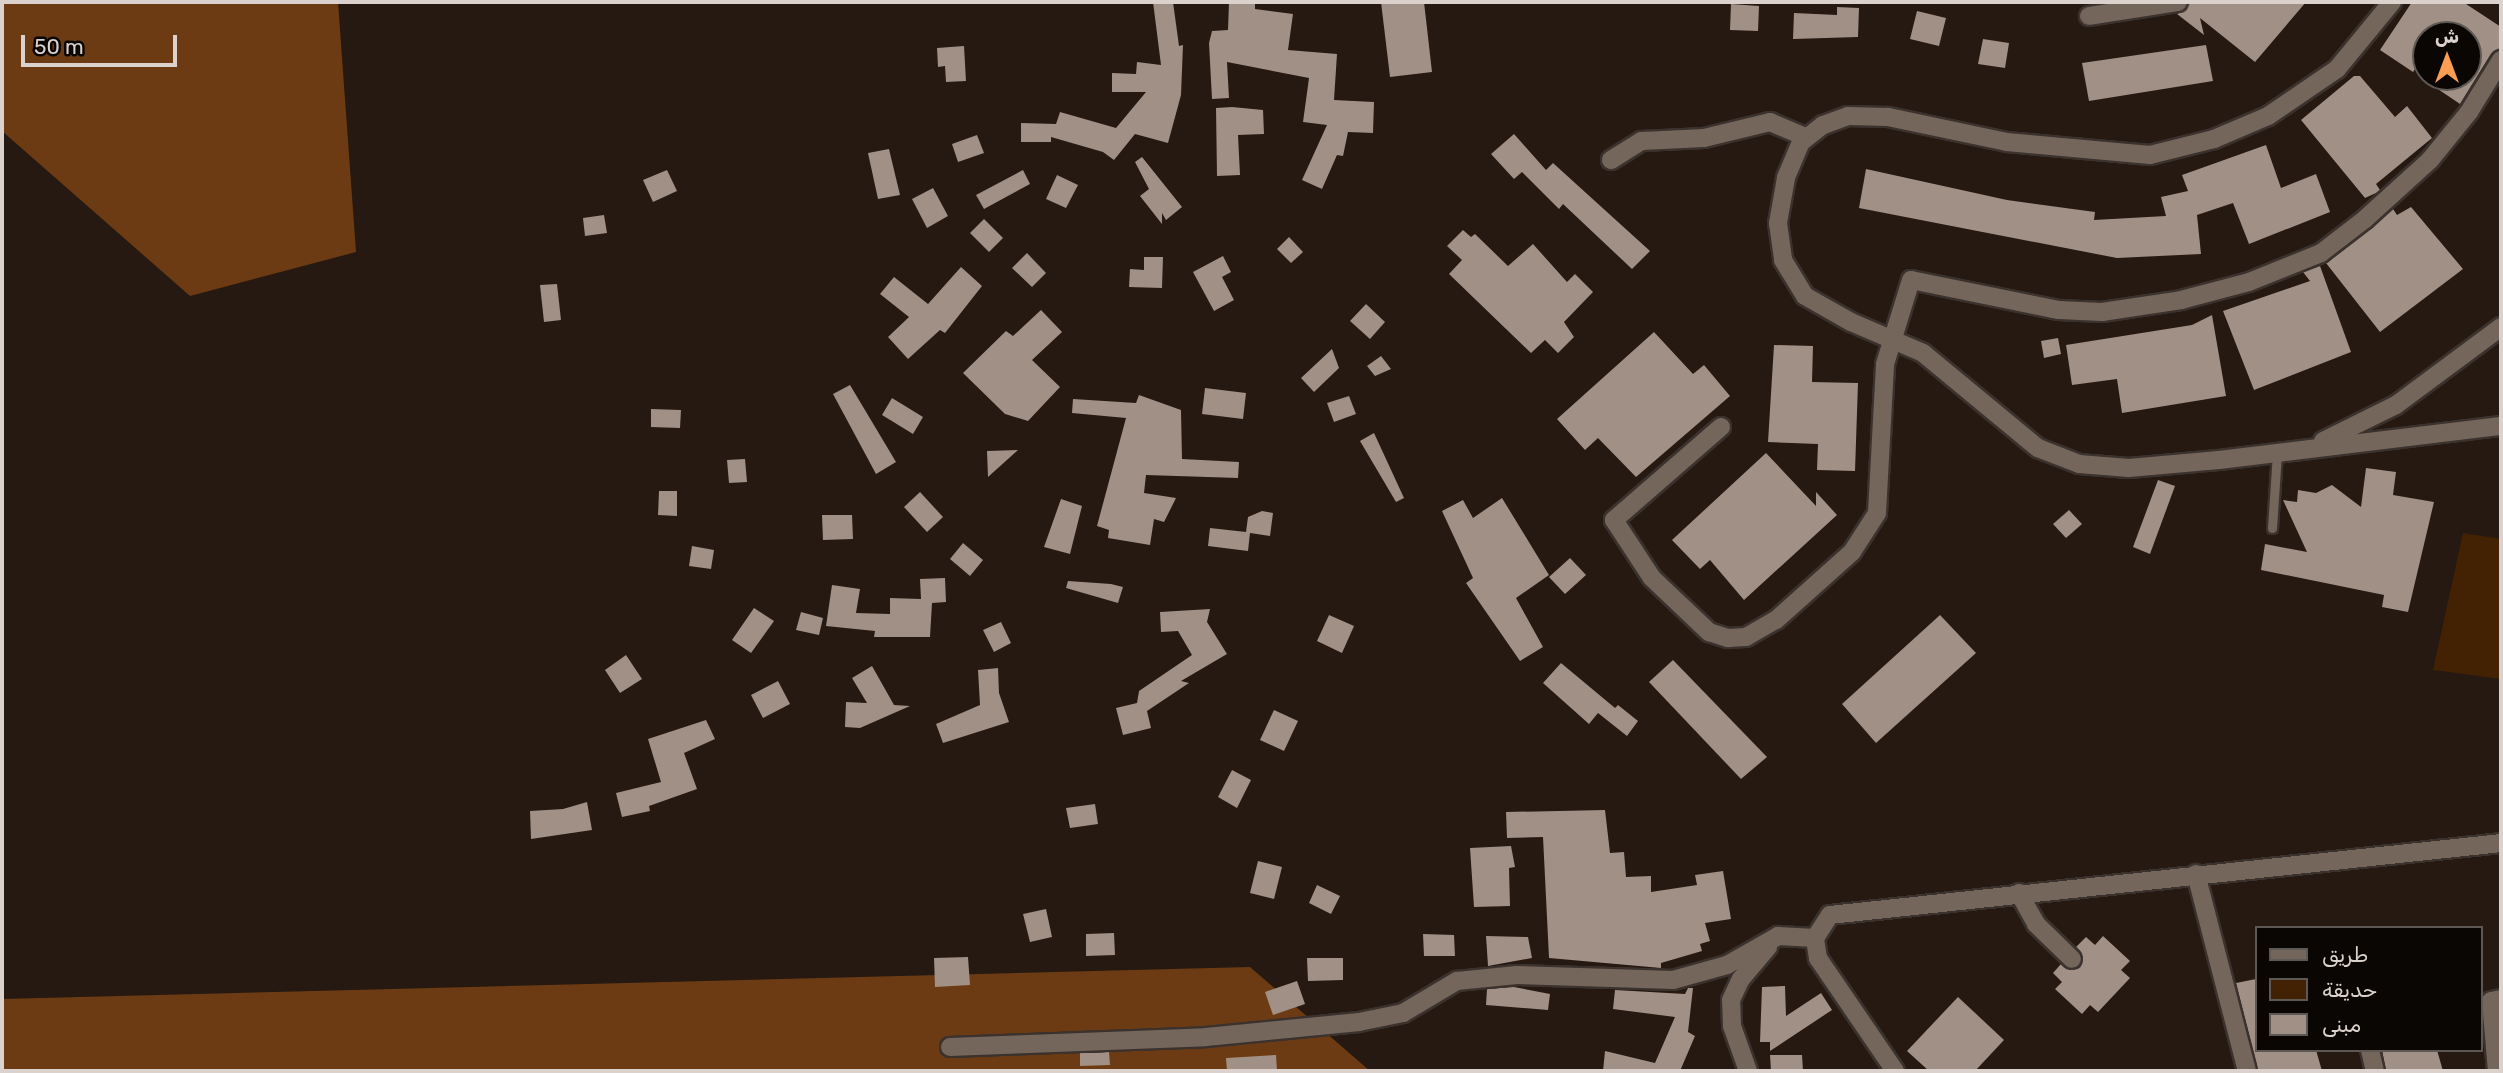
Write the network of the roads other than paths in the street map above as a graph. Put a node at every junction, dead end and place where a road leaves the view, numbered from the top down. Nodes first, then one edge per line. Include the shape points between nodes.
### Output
1 (2178, 2) edge
2 (2392, 2) edge
3 (2088, 16) dead end
4 (2501, 60) edge
5 (1806, 137) junction
6 (1611, 160) dead end
7 (2501, 327) edge
8 (1891, 337) junction
9 (2501, 426) edge
10 (1721, 427) dead end
11 (2304, 449) junction
12 (2277, 453) junction
13 (2272, 528) dead end
14 (2501, 842) edge
15 (2196, 874) junction
16 (2019, 894) junction
17 (1778, 936) junction
18 (1815, 938) junction
19 (2073, 959) dead end
20 (2501, 999) edge
21 (950, 1047) dead end
22 (2370, 1052) edge
23 (1748, 1071) edge
24 (1895, 1071) edge
25 (2247, 1071) edge
26 (2375, 1071) edge
27 (2497, 1071) edge

1 - 3 street
2 - 5 street via 2337,69 2268,116 2214,139 2150,155 2007,142 1888,117 1848,116
4 - 8 street via 2469,112 2430,160 2320,253 2249,282 2181,300 2102,312 2059,310 1911,281
5 - 6 street via 1770,122 1703,138 1642,141
5 - 8 street via 1786,178 1779,223 1783,260 1805,296 1851,322
7 - 11 street via 2396,405
8 - 10 street via 1877,513 1868,532 1776,620 1746,637 1709,632 1652,578 1614,520
8 - 12 street via 1923,353 2038,448 2079,464 2129,468
9 - 11 street
11 - 12 street
12 - 13 lane
14 - 15 street
15 - 16 street
15 - 25 street
16 - 18 street via 1846,910 1820,924
16 - 19 street via 2036,924
17 - 18 street
17 - 21 street via 1727,965 1673,980 1517,975 1457,981 1403,1013 1359,1022 1206,1037
17 - 23 street via 1741,979 1731,1000 1732,1026
18 - 24 street via 1818,958
20 - 27 street via 2491,1002
22 - 26 street

